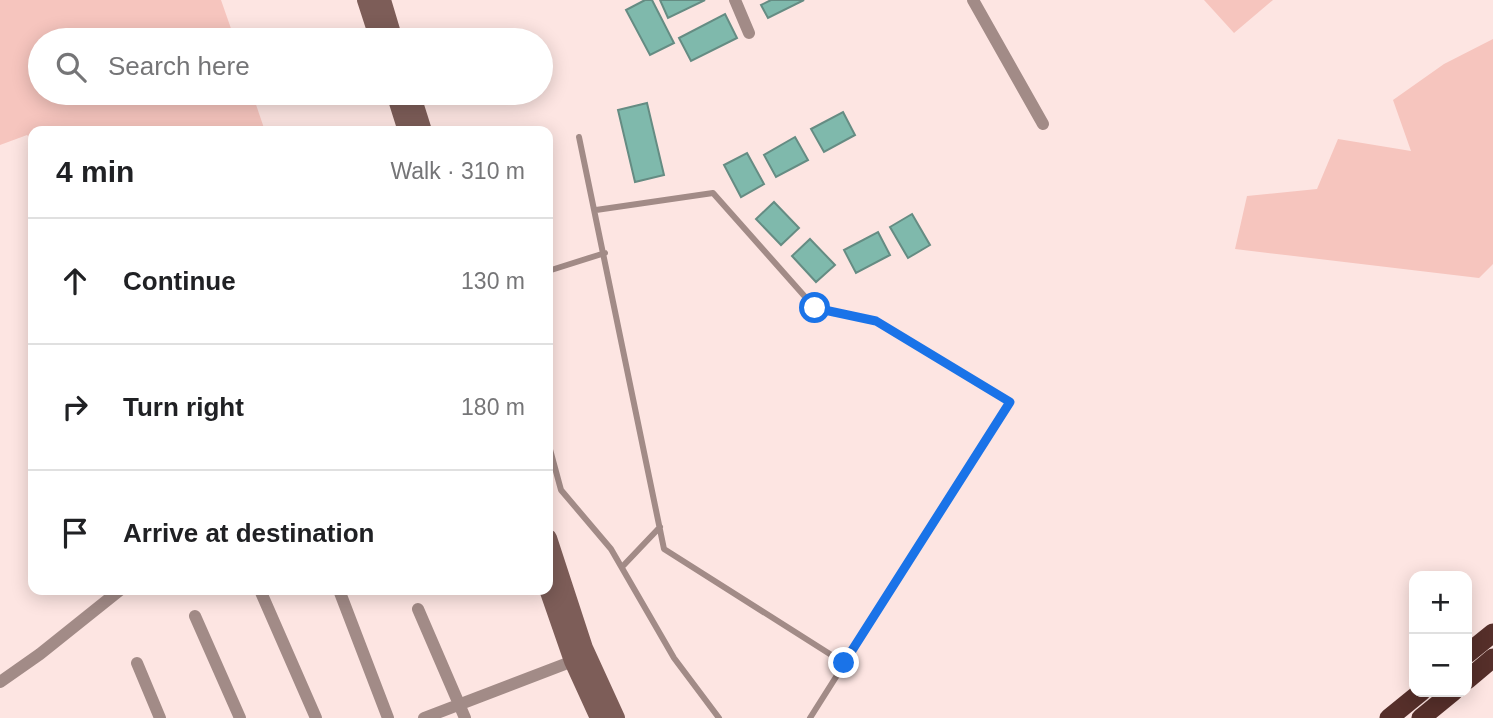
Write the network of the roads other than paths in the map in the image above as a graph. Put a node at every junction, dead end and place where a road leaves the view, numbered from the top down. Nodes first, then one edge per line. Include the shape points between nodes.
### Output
1 (366, 0) edge
2 (382, 0) edge
3 (735, 0) edge
4 (973, 0) edge
5 (375, 28) edge
6 (390, 28) edge
7 (749, 33) dead end
8 (399, 105) edge
9 (415, 105) edge
10 (1043, 124) dead end
11 (405, 126) edge
12 (421, 126) edge
13 (579, 137) dead end
14 (596, 210) junction
15 (605, 253) junction
16 (553, 269) edge
17 (553, 460) edge
18 (660, 527) junction
19 (553, 553) edge
20 (622, 567) junction
21 (114, 595) edge
22 (262, 595) edge
23 (341, 595) edge
24 (550, 595) edge
25 (418, 609) dead end
26 (195, 616) dead end
27 (1493, 633) edge
28 (1472, 650) edge
29 (1493, 658) edge
30 (573, 661) junction
31 (137, 663) dead end
32 (844, 663) junction
33 (1472, 676) edge
34 (0, 682) edge
35 (1415, 697) edge
36 (1446, 697) edge
37 (459, 703) junction
38 (160, 718) edge
39 (240, 718) edge
40 (316, 718) edge
41 (388, 718) edge
42 (424, 718) edge
43 (465, 718) edge
44 (599, 718) edge
45 (616, 718) edge
46 (719, 718) edge
47 (810, 718) edge
48 (1389, 718) edge
49 (1421, 718) edge

1 - 5 main road
2 - 6 main road
3 - 7 street
4 - 10 street
8 - 11 main road
9 - 12 main road
13 - 14 lane
14 - 15 lane
14 - 32 lane via 713,193 815,308 876,321 1010,402
15 - 16 lane
15 - 18 lane
17 - 20 lane via 561,490
18 - 20 lane
18 - 32 lane via 664,549
19 - 45 main road via 581,640
20 - 46 lane via 674,658
21 - 34 street
22 - 40 street
23 - 41 street
24 - 30 main road
25 - 37 street
26 - 39 street
27 - 28 highway
29 - 33 highway
30 - 37 street
30 - 44 main road
31 - 38 street
32 - 47 lane
35 - 48 highway
36 - 49 highway
37 - 42 street
37 - 43 street

